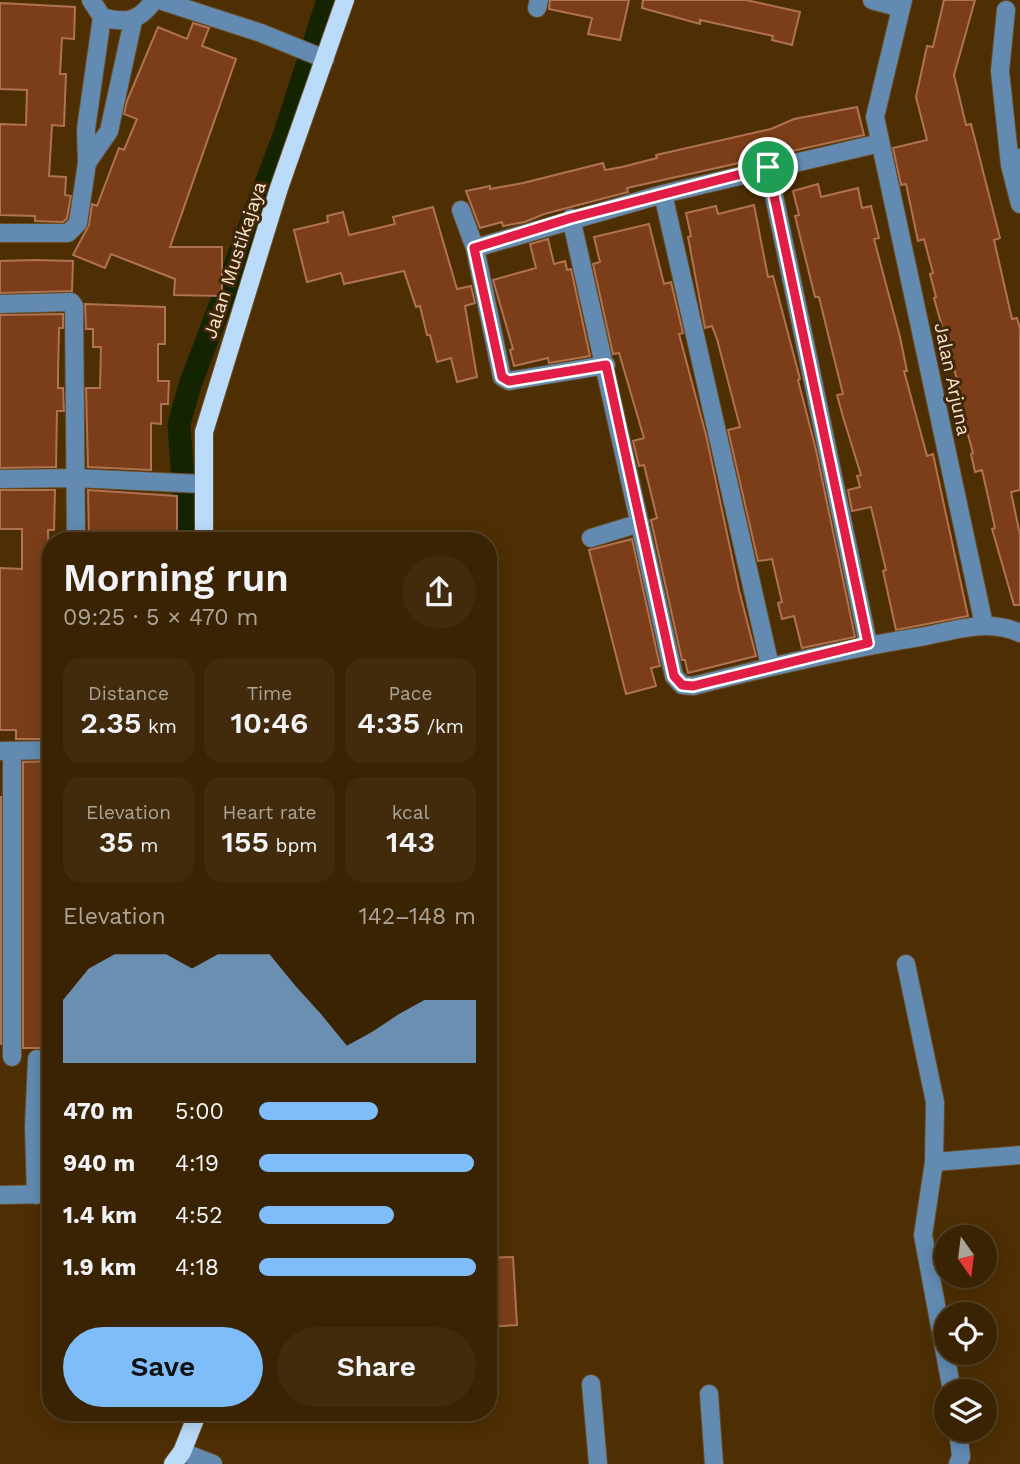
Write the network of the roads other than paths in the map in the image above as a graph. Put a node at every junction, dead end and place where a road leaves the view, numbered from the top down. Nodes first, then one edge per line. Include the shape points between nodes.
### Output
1 (91, 0) edge
2 (156, 0) edge
3 (345, 0) edge
4 (872, 0) edge
5 (902, 4) edge
6 (1011, 4) edge
7 (102, 17) junction
8 (133, 21) junction
9 (325, 59) junction
10 (880, 143) junction
11 (1015, 161) edge
12 (87, 163) junction
13 (768, 167) junction
14 (663, 194) junction
15 (1020, 204) edge
16 (461, 210) dead end
17 (571, 218) junction
18 (0, 233) edge
19 (474, 248) junction
20 (0, 304) edge
21 (606, 365) junction
22 (75, 478) junction
23 (0, 479) edge
24 (203, 484) junction
25 (640, 523) junction
26 (76, 532) edge
27 (204, 532) edge
28 (591, 538) dead end
29 (984, 625) junction
30 (1020, 633) edge
31 (868, 643) junction
32 (770, 666) junction
33 (42, 750) edge
34 (6, 751) edge
35 (6, 843) edge
36 (906, 964) dead end
37 (6, 1056) edge
38 (42, 1059) edge
39 (42, 1073) edge
40 (1020, 1155) edge
41 (934, 1162) junction
42 (42, 1181) edge
43 (0, 1195) edge
44 (42, 1195) edge
45 (950, 1379) edge
46 (591, 1384) dead end
47 (709, 1394) dead end
48 (194, 1421) edge
49 (959, 1442) edge
50 (178, 1458) edge
51 (213, 1464) edge
52 (598, 1464) edge
53 (714, 1464) edge
54 (958, 1464) edge

1 - 7 street
2 - 8 street
2 - 9 street
3 - 9 main road, Jalan Mustikajaya
4 - 5 street
5 - 10 street, Jalan Arjuna via 875,117
6 - 11 street via 1000,71
7 - 8 street
7 - 12 street via 86,129
8 - 12 street via 109,131
9 - 24 main road, Jalan Mustikajaya via 212,402 204,432
10 - 13 street
10 - 29 street, Jalan Arjuna
11 - 15 street
12 - 18 street via 74,229 68,233
13 - 14 street
13 - 31 street
14 - 17 street
14 - 32 street
16 - 19 street
17 - 19 street
17 - 21 street
19 - 21 street via 502,377 509,381
20 - 22 street via 73,303
21 - 25 street
22 - 23 street
22 - 24 street
22 - 26 street
24 - 27 main road, Jalan Mustikajaya
25 - 28 street
25 - 32 street via 674,676 682,685
29 - 30 street
29 - 31 street
31 - 32 street
33 - 34 street
34 - 35 street
35 - 37 street
36 - 41 street via 935,1102
37 - 38 street
39 - 42 street via 34,1127
40 - 41 street
41 - 45 street via 923,1235
43 - 44 street
46 - 52 street
47 - 53 street
48 - 50 main road
49 - 54 street
50 - 51 street

